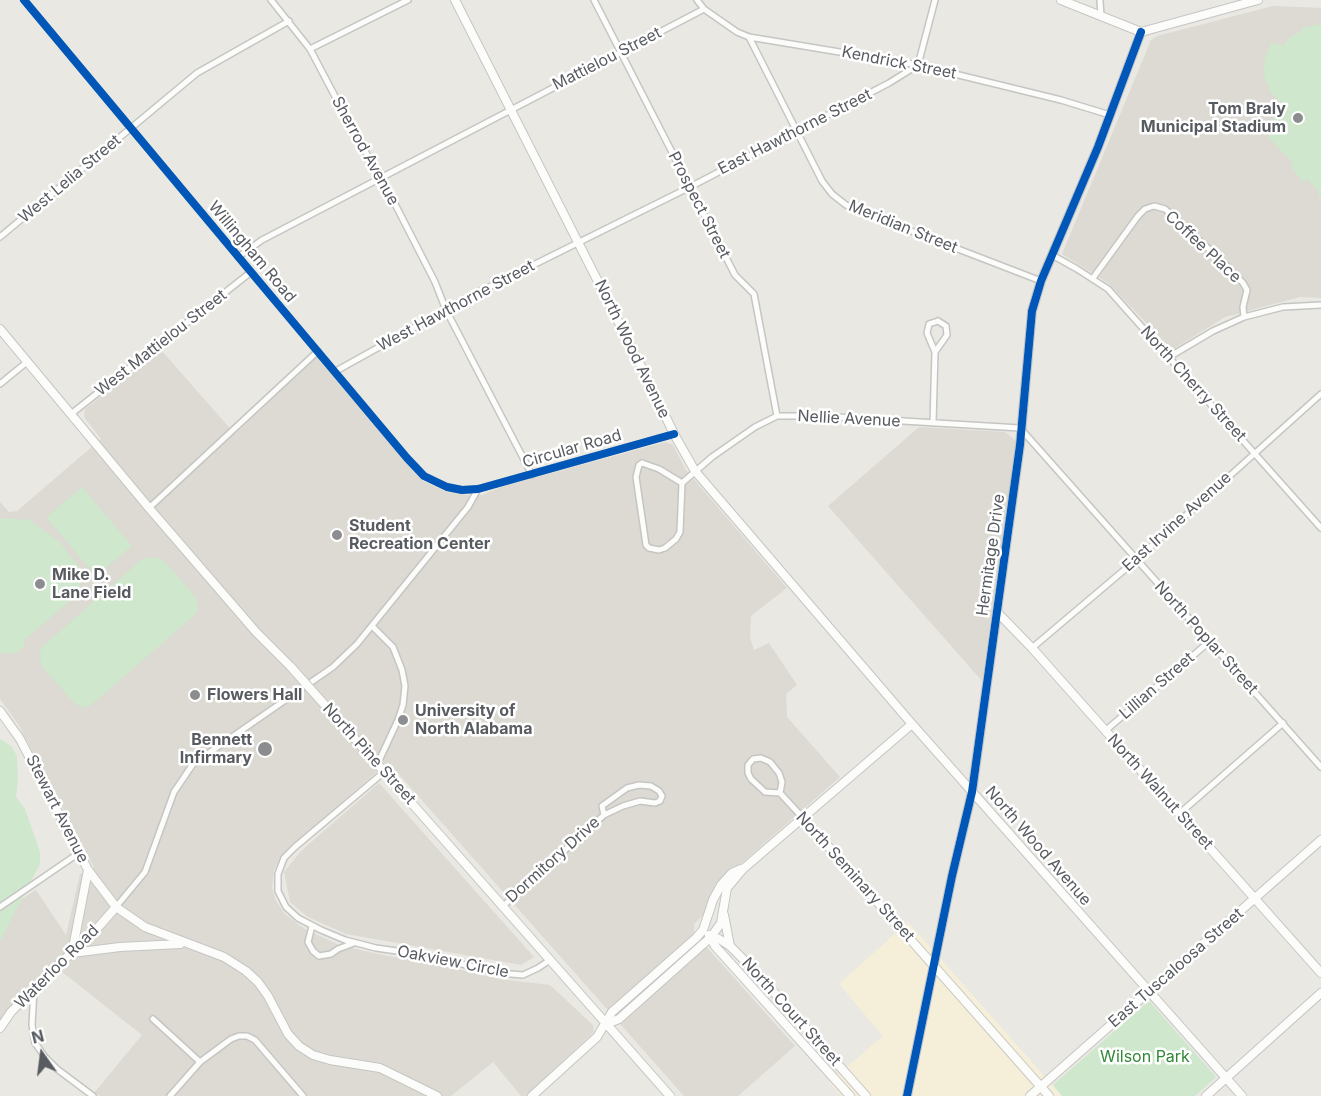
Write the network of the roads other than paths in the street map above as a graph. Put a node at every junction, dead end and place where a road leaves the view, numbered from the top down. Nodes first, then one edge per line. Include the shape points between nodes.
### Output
1 (24, 0) edge
2 (271, 0) edge
3 (408, 0) edge
4 (455, 0) edge
5 (594, 0) edge
6 (697, 0) edge
7 (935, 0) edge
8 (1061, 0) edge
9 (1100, 0) edge
10 (1258, 0) edge
11 (704, 9) junction
12 (1101, 16) junction
13 (289, 21) junction
14 (1141, 32) junction
15 (749, 37) junction
16 (310, 49) junction
17 (621, 52) junction
18 (918, 65) junction
19 (510, 109) junction
20 (1110, 115) junction
21 (130, 128) junction
22 (797, 131) junction
23 (379, 178) junction
24 (690, 187) junction
25 (0, 237) edge
26 (578, 242) junction
27 (1052, 255) junction
28 (238, 257) junction
29 (251, 272) junction
30 (1093, 278) junction
31 (1041, 280) junction
32 (1321, 305) edge
33 (446, 310) junction
34 (1244, 317) junction
35 (0, 328) edge
36 (318, 351) junction
37 (935, 352) junction
38 (1169, 357) junction
39 (27, 362) junction
40 (336, 371) junction
41 (0, 384) edge
42 (1321, 394) edge
43 (71, 414) junction
44 (777, 416) junction
45 (933, 423) junction
46 (1020, 428) junction
47 (674, 434) junction
48 (1254, 453) junction
49 (695, 471) junction
50 (531, 475) junction
51 (682, 483) junction
52 (478, 489) junction
53 (149, 508) junction
54 (1321, 528) edge
55 (1136, 560) junction
56 (997, 612) junction
57 (372, 626) junction
58 (1210, 640) junction
59 (1032, 648) junction
60 (0, 711) edge
61 (1283, 723) junction
62 (912, 724) junction
63 (1105, 731) junction
64 (377, 765) junction
65 (1321, 767) edge
66 (384, 772) junction
67 (972, 792) junction
68 (780, 793) junction
69 (1179, 814) junction
70 (604, 815) junction
71 (802, 818) junction
72 (1321, 840) edge
73 (79, 853) junction
74 (742, 869) junction
75 (88, 870) junction
76 (1255, 899) junction
77 (502, 906) junction
78 (0, 907) edge
79 (116, 907) junction
80 (724, 910) junction
81 (312, 926) junction
82 (703, 930) junction
83 (711, 937) junction
84 (354, 943) junction
85 (186, 944) junction
86 (730, 946) junction
87 (72, 953) junction
88 (549, 960) junction
89 (934, 965) junction
90 (757, 973) junction
91 (1321, 974) edge
92 (748, 982) junction
93 (34, 989) junction
94 (1150, 991) junction
95 (1321, 993) edge
96 (153, 1020) dead end
97 (606, 1024) junction
98 (0, 1028) edge
99 (200, 1062) junction
100 (1226, 1078) junction
101 (1041, 1087) junction
102 (93, 1096) edge
103 (170, 1096) edge
104 (303, 1096) edge
105 (437, 1096) edge
106 (532, 1096) edge
107 (670, 1096) edge
108 (850, 1096) edge
109 (866, 1096) edge
110 (907, 1096) edge
111 (1030, 1096) edge
112 (1049, 1096) edge
113 (1206, 1096) edge
114 (1242, 1096) edge

1 - 21 street, Willingham Road
2 - 13 street, Sherrod Avenue
3 - 16 street
4 - 19 street, North Wood Avenue
5 - 17 street, Prospect Street
6 - 11 street, Kendrick Street
7 - 18 street
8 - 12 street
9 - 12 street
10 - 14 street
11 - 15 street, Kendrick Street
11 - 17 street, Mattielou Street
12 - 14 street
13 - 16 street, Sherrod Avenue
13 - 21 street, West Lelia Street via 197,73
14 - 20 street, Hermitage Drive
15 - 18 street, Kendrick Street
15 - 22 street, Meridian Street
16 - 23 street, Sherrod Avenue
17 - 19 street, Mattielou Street
17 - 24 street, Prospect Street
18 - 20 street, Kendrick Street
18 - 22 street, East Hawthorne Street
19 - 23 street
19 - 26 street, North Wood Avenue
20 - 27 street, Hermitage Drive
21 - 25 street, West Lelia Street
21 - 28 street, Willingham Road
22 - 24 street, East Hawthorne Street
22 - 31 street, Meridian Street via 822,181 846,205
23 - 28 street via 262,240
23 - 33 street, Sherrod Avenue
24 - 26 street, East Hawthorne Street
24 - 44 street, Prospect Street via 735,275 754,294
26 - 33 street, West Hawthorne Street
26 - 47 street, North Wood Avenue
27 - 30 street, North Cherry Street
27 - 31 street, Hermitage Drive
28 - 29 street, Willingham Road
29 - 36 street, Willingham Road
29 - 43 street, West Mattielou Street
30 - 34 street, Coffee Place via 1133,222 1145,209 1154,206 1165,209 1243,283 1247,290
30 - 38 street, North Cherry Street via 1108,289
31 - 46 street, Hermitage Drive via 1032,311
32 - 34 street
33 - 40 street, West Hawthorne Street
33 - 50 street, Sherrod Avenue
34 - 38 street
35 - 39 street, North Pine Street
36 - 40 street, Willingham Road
36 - 53 street
37 - 37 street via 947,335 946,326 938,321 929,324 927,333
37 - 45 street
38 - 48 street, North Cherry Street
39 - 41 street
39 - 43 street, North Pine Street
40 - 52 street, Willingham Road via 424,476 447,487
42 - 48 street, East Irvine Avenue
43 - 53 street, North Pine Street
44 - 45 street, Nellie Avenue
44 - 49 street, Nellie Avenue via 755,427
45 - 46 street, Nellie Avenue
46 - 55 street, North Poplar Street
46 - 56 street, Hermitage Drive
47 - 49 street, North Wood Avenue
47 - 50 street, Circular Road
48 - 54 street, North Cherry Street
48 - 55 street, East Irvine Avenue
49 - 51 street, Nellie Avenue
49 - 62 street, North Wood Avenue
50 - 52 street, Circular Road
51 - 51 street via 648,465 639,465 637,486 646,545 650,548 665,548 680,531
52 - 57 street via 468,507
53 - 64 street, North Pine Street, bridge
55 - 58 street, North Poplar Street
55 - 59 street, East Irvine Avenue
56 - 59 street, North Walnut Street
56 - 67 street, Hermitage Drive
57 - 64 street via 393,647 405,686 400,712
57 - 79 street via 333,667 193,764 174,792 145,872
58 - 61 street, North Poplar Street
58 - 63 street, Lillian Street
59 - 63 street, North Walnut Street
60 - 73 street, Stewart Avenue via 20,739
61 - 65 street, North Poplar Street
61 - 69 street
62 - 67 street, North Wood Avenue
62 - 71 street
63 - 69 street, North Walnut Street
64 - 66 street, North Pine Street
66 - 77 street, North Pine Street
66 - 81 street, Oakview Circle via 284,858 278,874 278,891 286,907
67 - 89 street, Hermitage Drive
67 - 94 street, North Wood Avenue
68 - 68 street via 779,773 770,762 753,759 748,765 751,779 765,792
68 - 71 street, North Seminary Street
69 - 76 street, North Walnut Street
70 - 70 street, Dormitory Drive via 602,806 627,788 651,786 662,796 656,803 640,801
70 - 77 street, Dormitory Drive
71 - 74 street
71 - 89 street, North Seminary Street
72 - 76 street, East Tuscaloosa Street
73 - 75 street, Stewart Avenue
73 - 78 street
74 - 80 street via 727,888
74 - 82 street via 721,885
75 - 79 street, Stewart Avenue
75 - 87 street
76 - 91 street, North Walnut Street
76 - 94 street, East Tuscaloosa Street
77 - 88 street, North Pine Street
79 - 85 street, Stewart Avenue via 145,927
79 - 87 street, Waterloo Road
80 - 83 street
80 - 86 street
81 - 84 street, Oakview Circle
81 - 84 street via 308,942 319,956
82 - 83 street, North Court Street
82 - 97 street via 612,1012
83 - 86 street, North Court Street
83 - 92 street, North Court Street
83 - 97 street via 619,1019
84 - 88 street, Oakview Circle via 499,973 523,975
85 - 87 street
85 - 105 street, Stewart Avenue via 224,957 246,970 268,996 299,1047 330,1060 380,1068
86 - 90 street, North Court Street
87 - 93 street, Waterloo Road
88 - 97 street, North Pine Street
89 - 101 street, North Seminary Street
89 - 110 street, Hermitage Drive
90 - 92 street
90 - 109 street, North Court Street
92 - 108 street, North Court Street
93 - 98 street, Waterloo Road
93 - 102 street via 31,1009 35,1043 57,1069
94 - 100 street, North Wood Avenue
94 - 101 street, East Tuscaloosa Street
95 - 100 street
96 - 99 street
97 - 106 street via 597,1037
97 - 107 street, North Pine Street
99 - 103 street
99 - 104 street via 231,1039 247,1036 255,1040
100 - 113 street
100 - 114 street, North Wood Avenue
101 - 111 street, East Tuscaloosa Street
101 - 112 street, North Seminary Street

